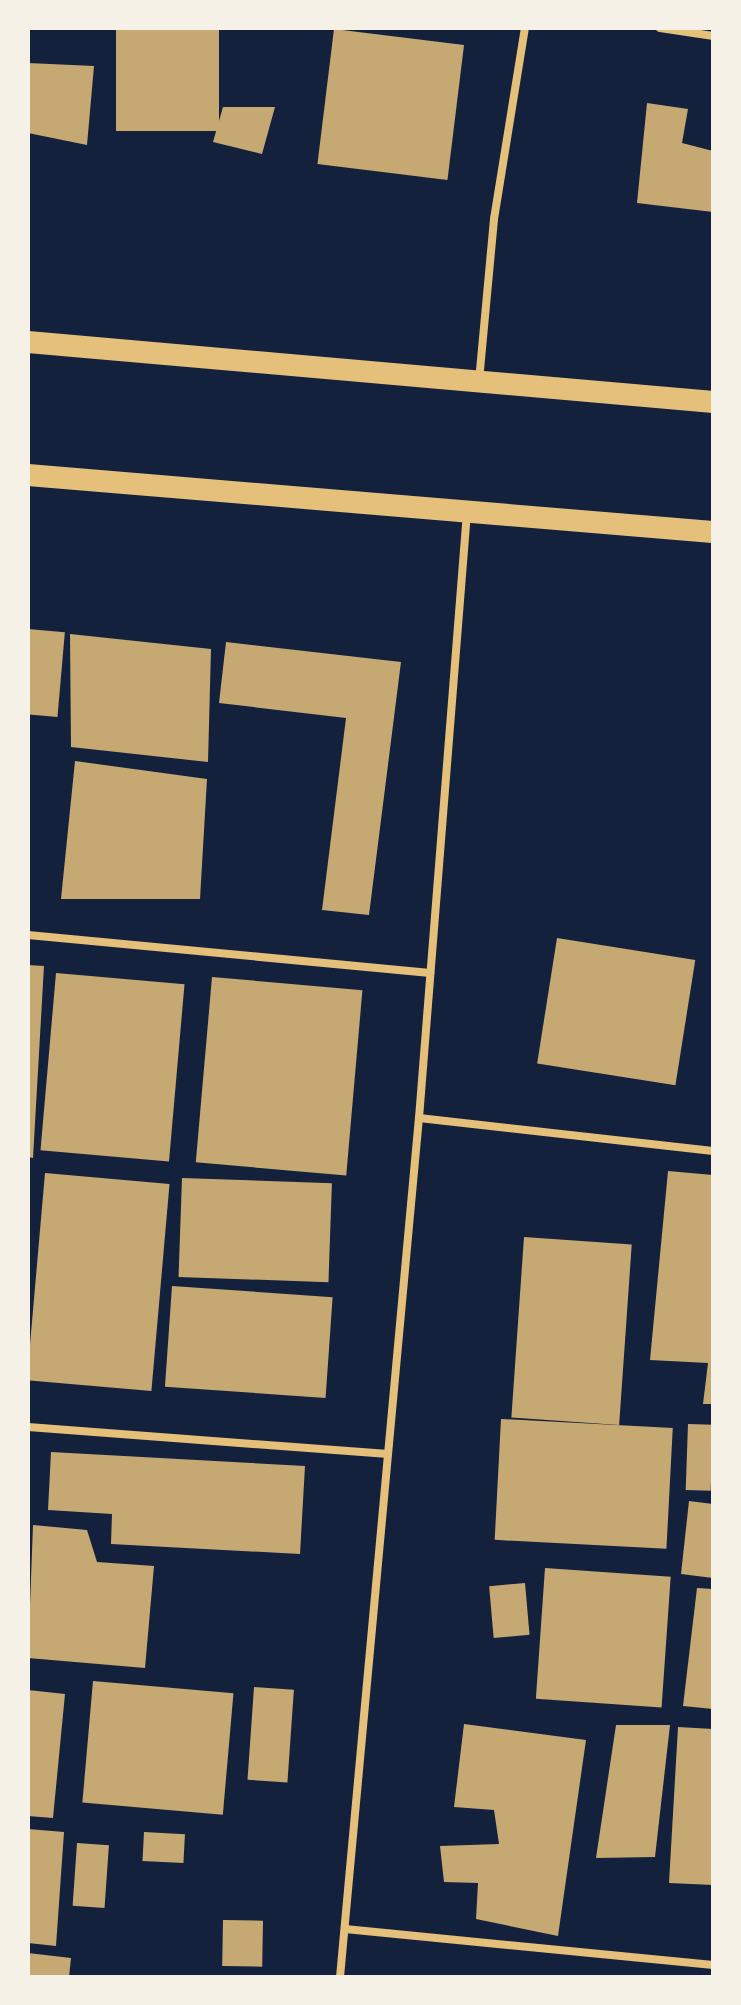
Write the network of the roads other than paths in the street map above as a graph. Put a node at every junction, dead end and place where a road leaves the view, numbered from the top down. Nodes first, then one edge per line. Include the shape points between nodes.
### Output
1 (525, 28) edge
2 (660, 28) edge
3 (713, 36) edge
4 (28, 342) edge
5 (479, 382) junction
6 (713, 402) edge
7 (28, 475) edge
8 (467, 512) junction
9 (713, 532) edge
10 (28, 935) edge
11 (430, 973) junction
12 (419, 1118) junction
13 (713, 1151) edge
14 (28, 1427) edge
15 (385, 1454) junction
16 (345, 1929) junction
17 (713, 1965) edge
18 (340, 1977) edge

1 - 5 street via 494,219
2 - 3 street
4 - 5 highway
5 - 6 highway
7 - 8 highway
8 - 9 highway
8 - 11 street
10 - 11 street
11 - 12 street
12 - 13 street
12 - 15 street
14 - 15 street
15 - 16 street
16 - 17 street
16 - 18 street

